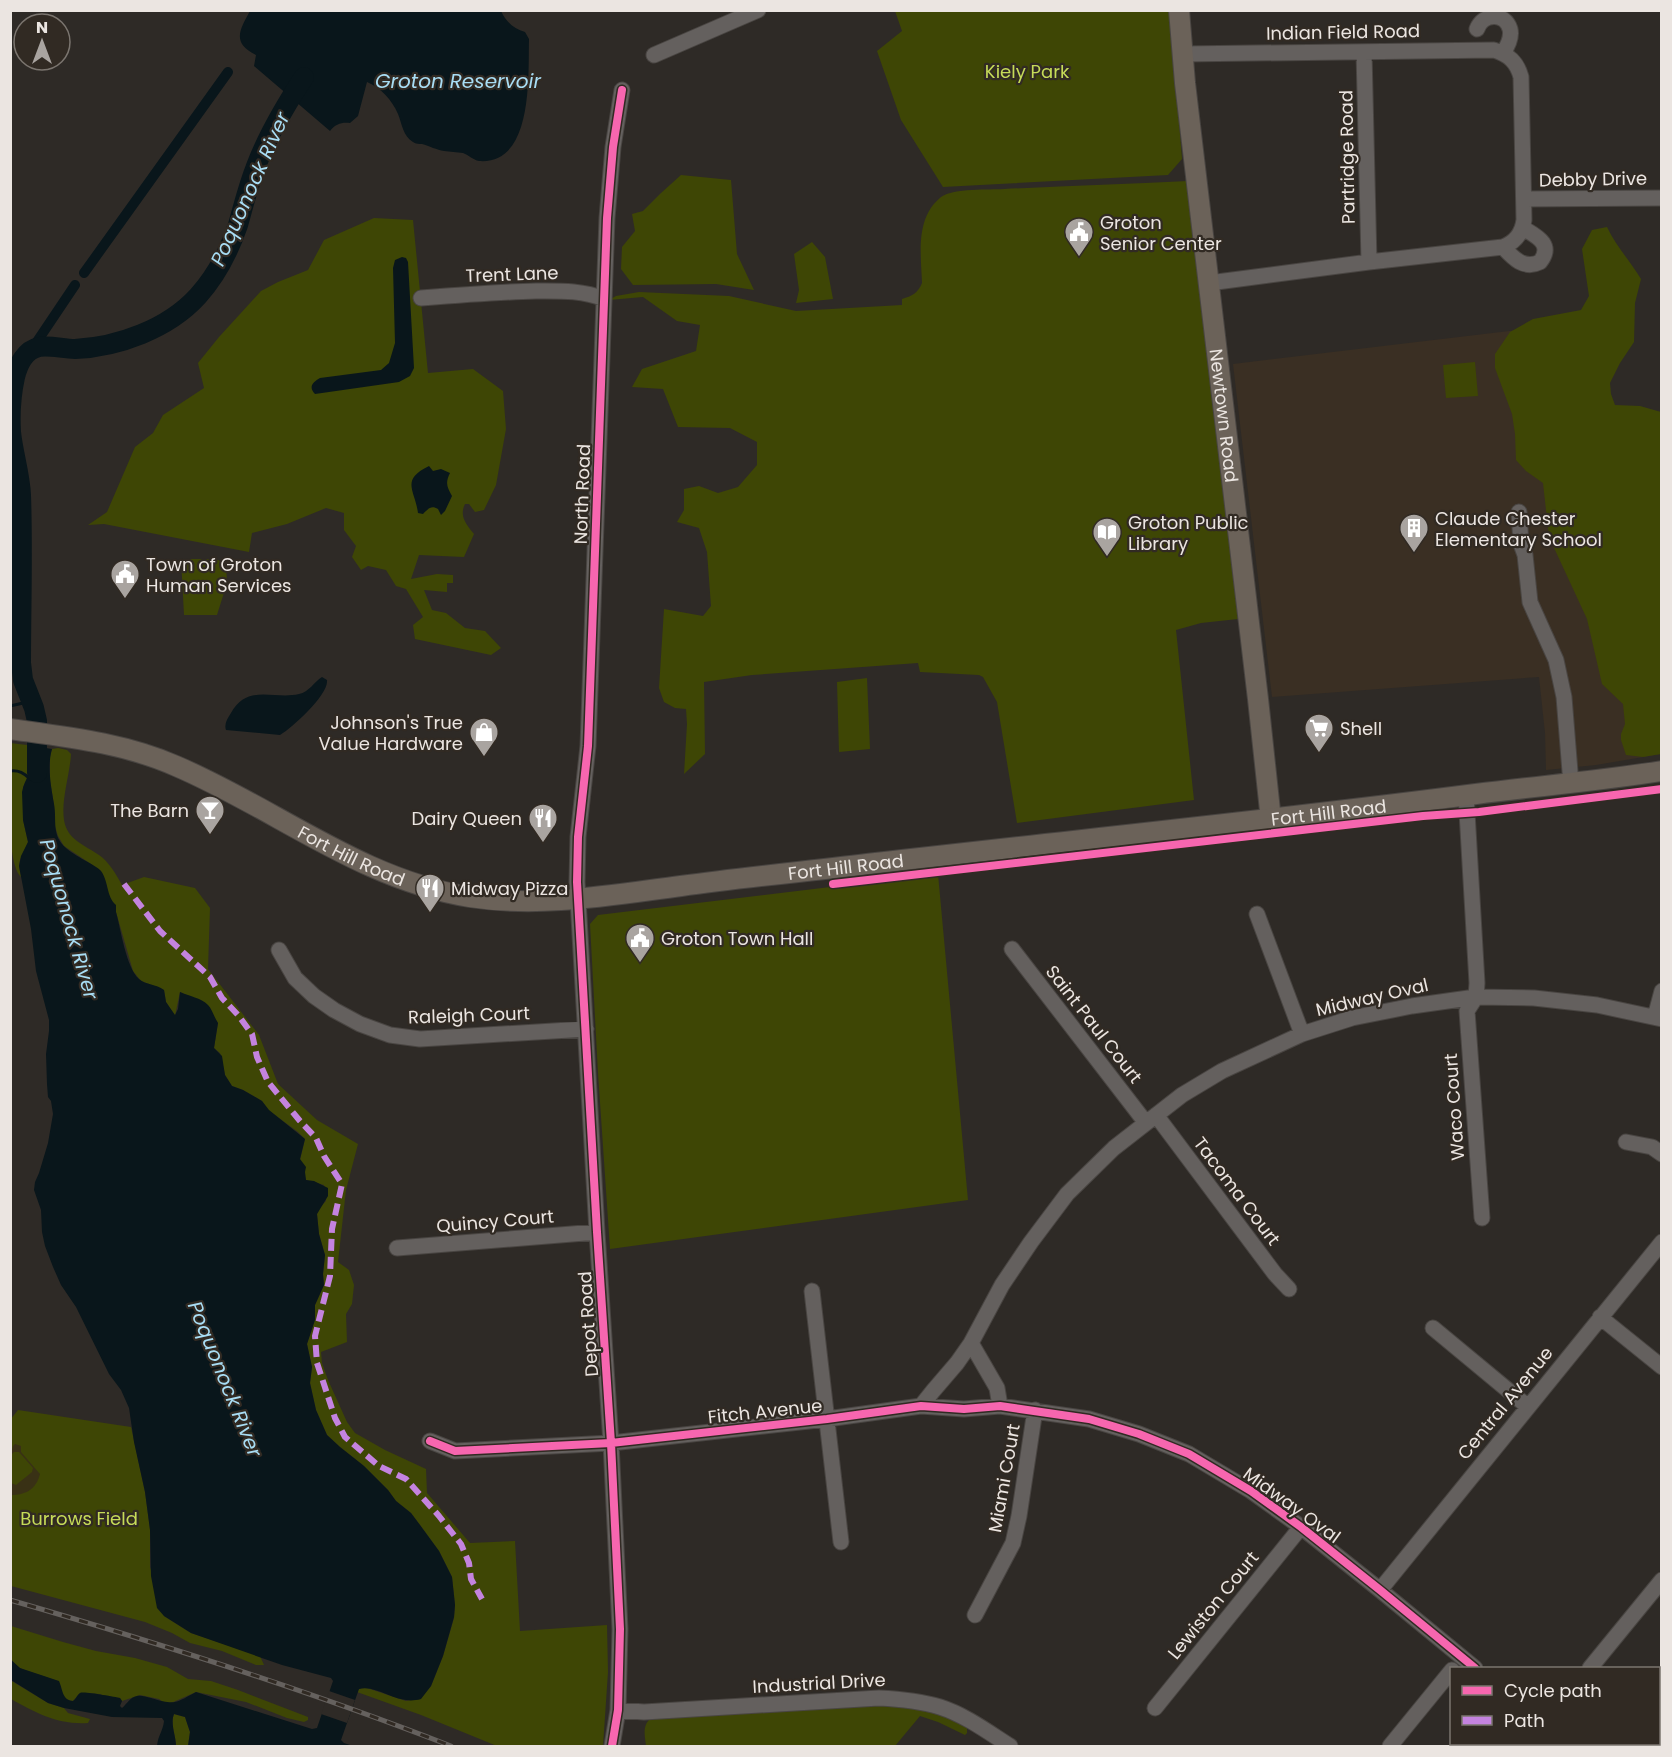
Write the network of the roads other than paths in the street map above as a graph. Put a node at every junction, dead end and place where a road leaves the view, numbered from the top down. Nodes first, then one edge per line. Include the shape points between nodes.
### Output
1 (758, 10) edge
2 (1179, 10) edge
3 (1475, 10) edge
4 (1477, 29) junction
5 (1476, 50) junction
6 (1364, 52) junction
7 (1503, 53) junction
8 (1183, 54) junction
9 (654, 55) dead end
10 (622, 90) dead end
11 (1662, 198) edge
12 (1524, 199) junction
13 (1523, 228) junction
14 (1503, 247) junction
15 (1369, 262) junction
16 (1209, 283) junction
17 (421, 298) dead end
18 (604, 299) junction
19 (1519, 513) dead end
20 (19, 730) edge
21 (1662, 771) edge
22 (1571, 784) junction
23 (1466, 795) junction
24 (1271, 820) junction
25 (578, 900) junction
26 (1257, 914) dead end
27 (1012, 949) dead end
28 (279, 950) dead end
29 (1662, 991) edge
30 (1476, 997) junction
31 (1658, 1018) edge
32 (586, 1029) junction
33 (1302, 1034) junction
34 (1151, 1119) junction
35 (1626, 1142) dead end
36 (1662, 1154) edge
37 (1482, 1218) dead end
38 (597, 1232) junction
39 (1662, 1242) edge
40 (397, 1248) dead end
41 (1289, 1289) dead end
42 (812, 1291) dead end
43 (1600, 1317) junction
44 (1433, 1328) dead end
45 (971, 1343) junction
46 (1662, 1367) edge
47 (921, 1406) junction
48 (1000, 1406) junction
49 (1527, 1406) junction
50 (1035, 1410) junction
51 (827, 1419) junction
52 (430, 1441) dead end
53 (611, 1443) junction
54 (1301, 1527) junction
55 (841, 1542) dead end
56 (1662, 1580) edge
57 (1380, 1590) junction
58 (975, 1615) dead end
59 (1455, 1665) edge
60 (1591, 1667) edge
61 (1450, 1671) edge
62 (1155, 1708) dead end
63 (618, 1710) junction
64 (612, 1746) edge
65 (1010, 1746) edge
66 (1390, 1746) edge

1 - 9 street
2 - 8 main road, Newtown Road
3 - 4 street
4 - 5 street
4 - 7 street via 1485,18 1500,18 1506,23 1510,38
5 - 6 street, Indian Field Road
5 - 7 street, Indian Field Road
6 - 8 street, Indian Field Road
6 - 15 street, Partridge Road
7 - 12 street via 1516,63 1521,77
8 - 16 main road, Newtown Road
10 - 18 street, North Road via 609,186
11 - 12 street, Debby Drive
12 - 13 street
13 - 14 street via 1514,241
13 - 14 street via 1543,242 1545,253 1540,262 1525,265
14 - 15 street
15 - 16 street
16 - 24 main road, Newtown Road
17 - 18 street, Trent Lane via 565,291
18 - 25 street, North Road via 588,746 578,837
19 - 22 street via 1530,602 1556,660 1564,697
20 - 25 main road, Fort Hill Road via 128,749 177,766 368,865 416,884 467,897
21 - 22 main road, Fort Hill Road
22 - 23 main road, Fort Hill Road
23 - 24 main road, Fort Hill Road
23 - 30 street, Waco Court
24 - 25 main road, Fort Hill Road
25 - 32 street, Depot Road
26 - 33 street
27 - 34 street, Saint Paul Court
28 - 32 street, Raleigh Court via 295,978 314,996 360,1024 390,1035 420,1039
29 - 31 street
30 - 31 street, Midway Oval via 1534,998
30 - 33 street, Midway Oval via 1352,1018
30 - 37 street, Waco Court via 1467,1011
32 - 38 street, Depot Road
33 - 34 street, Midway Oval via 1222,1071
34 - 41 street, Tacoma Court
34 - 45 street, Midway Oval via 1114,1148 1067,1194 1002,1285
35 - 36 street via 1653,1147
38 - 40 street, Quincy Court
38 - 53 street, Depot Road
39 - 43 street, Central Avenue
42 - 51 street
43 - 46 street
43 - 49 street, Central Avenue
44 - 49 street
45 - 47 street, Midway Oval
45 - 48 street via 997,1388
47 - 48 street, Midway Oval
47 - 51 street, Fitch Avenue
48 - 50 street, Midway Oval
49 - 57 street, Central Avenue
50 - 54 street, Midway Oval via 1089,1419 1189,1454
50 - 58 street, Miami Court via 1013,1543
51 - 53 street, Fitch Avenue
51 - 55 street
52 - 53 street, Fitch Avenue via 455,1452
53 - 63 street, Depot Road via 620,1629
54 - 57 street, Midway Oval
54 - 62 street, Lewiston Court
56 - 60 street
57 - 59 street, Midway Oval
61 - 66 street
63 - 64 street, Depot Road
63 - 65 street, Industrial Drive via 644,1712 879,1698 913,1701 966,1719

